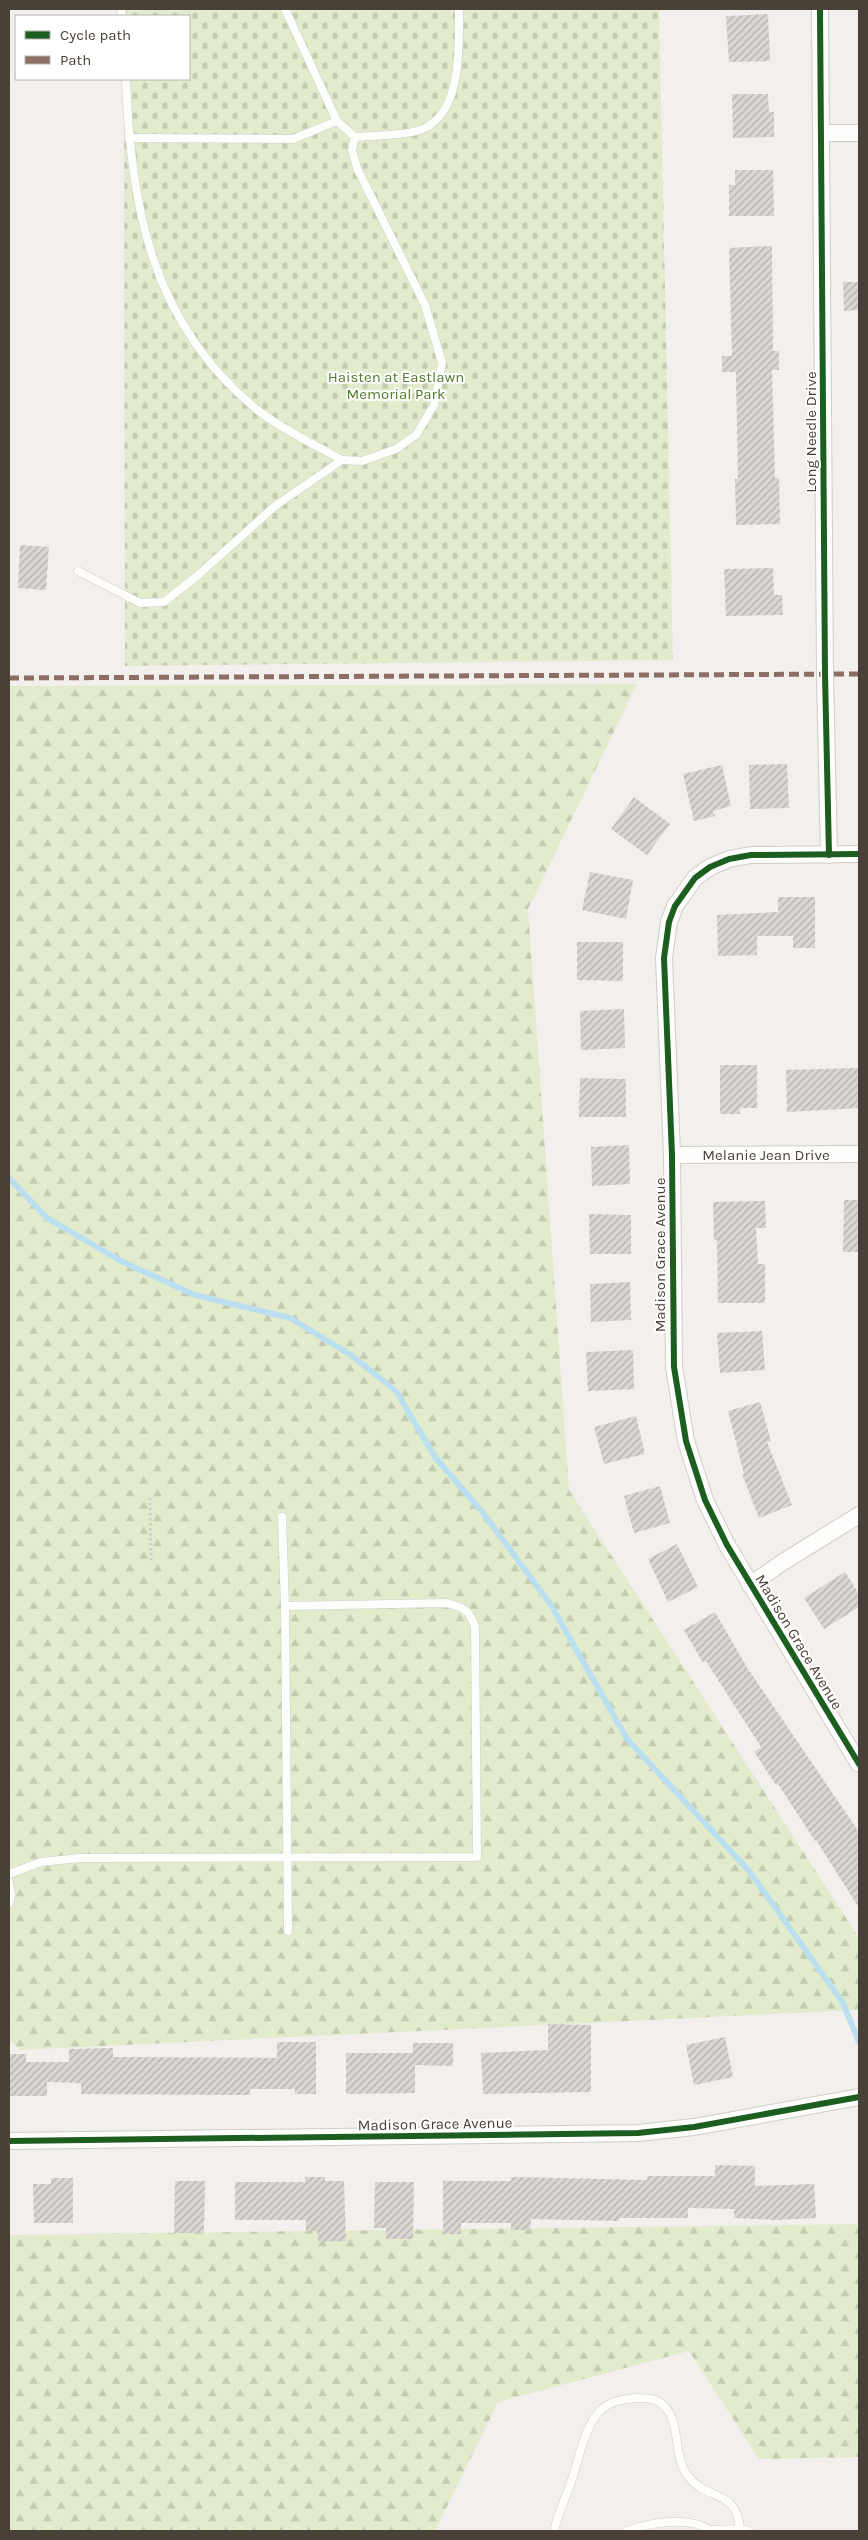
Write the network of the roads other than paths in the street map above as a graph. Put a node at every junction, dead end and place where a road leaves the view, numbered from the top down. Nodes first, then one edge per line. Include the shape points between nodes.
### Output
1 (285, 9) edge
2 (459, 9) edge
3 (820, 9) edge
4 (126, 80) edge
5 (337, 120) junction
6 (822, 133) junction
7 (859, 133) edge
8 (355, 137) junction
9 (128, 138) junction
10 (342, 460) junction
11 (78, 572) dead end
12 (859, 854) edge
13 (829, 855) junction
14 (859, 1154) edge
15 (672, 1155) junction
16 (859, 1515) edge
17 (282, 1517) dead end
18 (750, 1585) junction
19 (285, 1606) junction
20 (859, 1764) edge
21 (287, 1858) junction
22 (9, 1874) edge
23 (9, 1882) edge
24 (9, 1903) edge
25 (288, 1931) dead end
26 (859, 2097) edge
27 (9, 2142) edge
28 (643, 2529) edge
29 (744, 2530) edge
30 (554, 2531) edge
31 (626, 2531) edge
32 (711, 2531) edge

1 - 5 lane
2 - 8 lane via 452,96 442,116 418,131
3 - 6 street, Long Needle Drive
4 - 9 lane
5 - 8 lane
5 - 9 lane via 292,139
6 - 7 street
6 - 13 street, Long Needle Drive
8 - 10 lane via 352,150 357,168 424,305 442,363 434,405 416,435 396,449 362,461
9 - 10 lane via 143,229 166,296 210,364 261,412
10 - 11 lane via 274,506 164,602 140,603
12 - 13 street, Madison Grace Avenue
13 - 15 street, Madison Grace Avenue via 751,854 730,859 710,867 695,878 675,906 668,922 664,958
14 - 15 street, Melanie Jean Drive
15 - 18 street, Madison Grace Avenue via 673,1342 680,1413 705,1500
16 - 18 street
17 - 19 lane
18 - 20 street, Madison Grace Avenue
19 - 21 lane
19 - 21 lane via 445,1603 468,1612 475,1627 477,1857
21 - 22 lane via 58,1859
21 - 25 lane
23 - 24 lane
26 - 27 street, Madison Grace Avenue via 638,2133
28 - 31 lane
28 - 32 lane via 687,2523
29 - 30 lane via 734,2507 686,2475 671,2416 659,2401 646,2398 609,2403 597,2413 586,2434
29 - 32 lane

